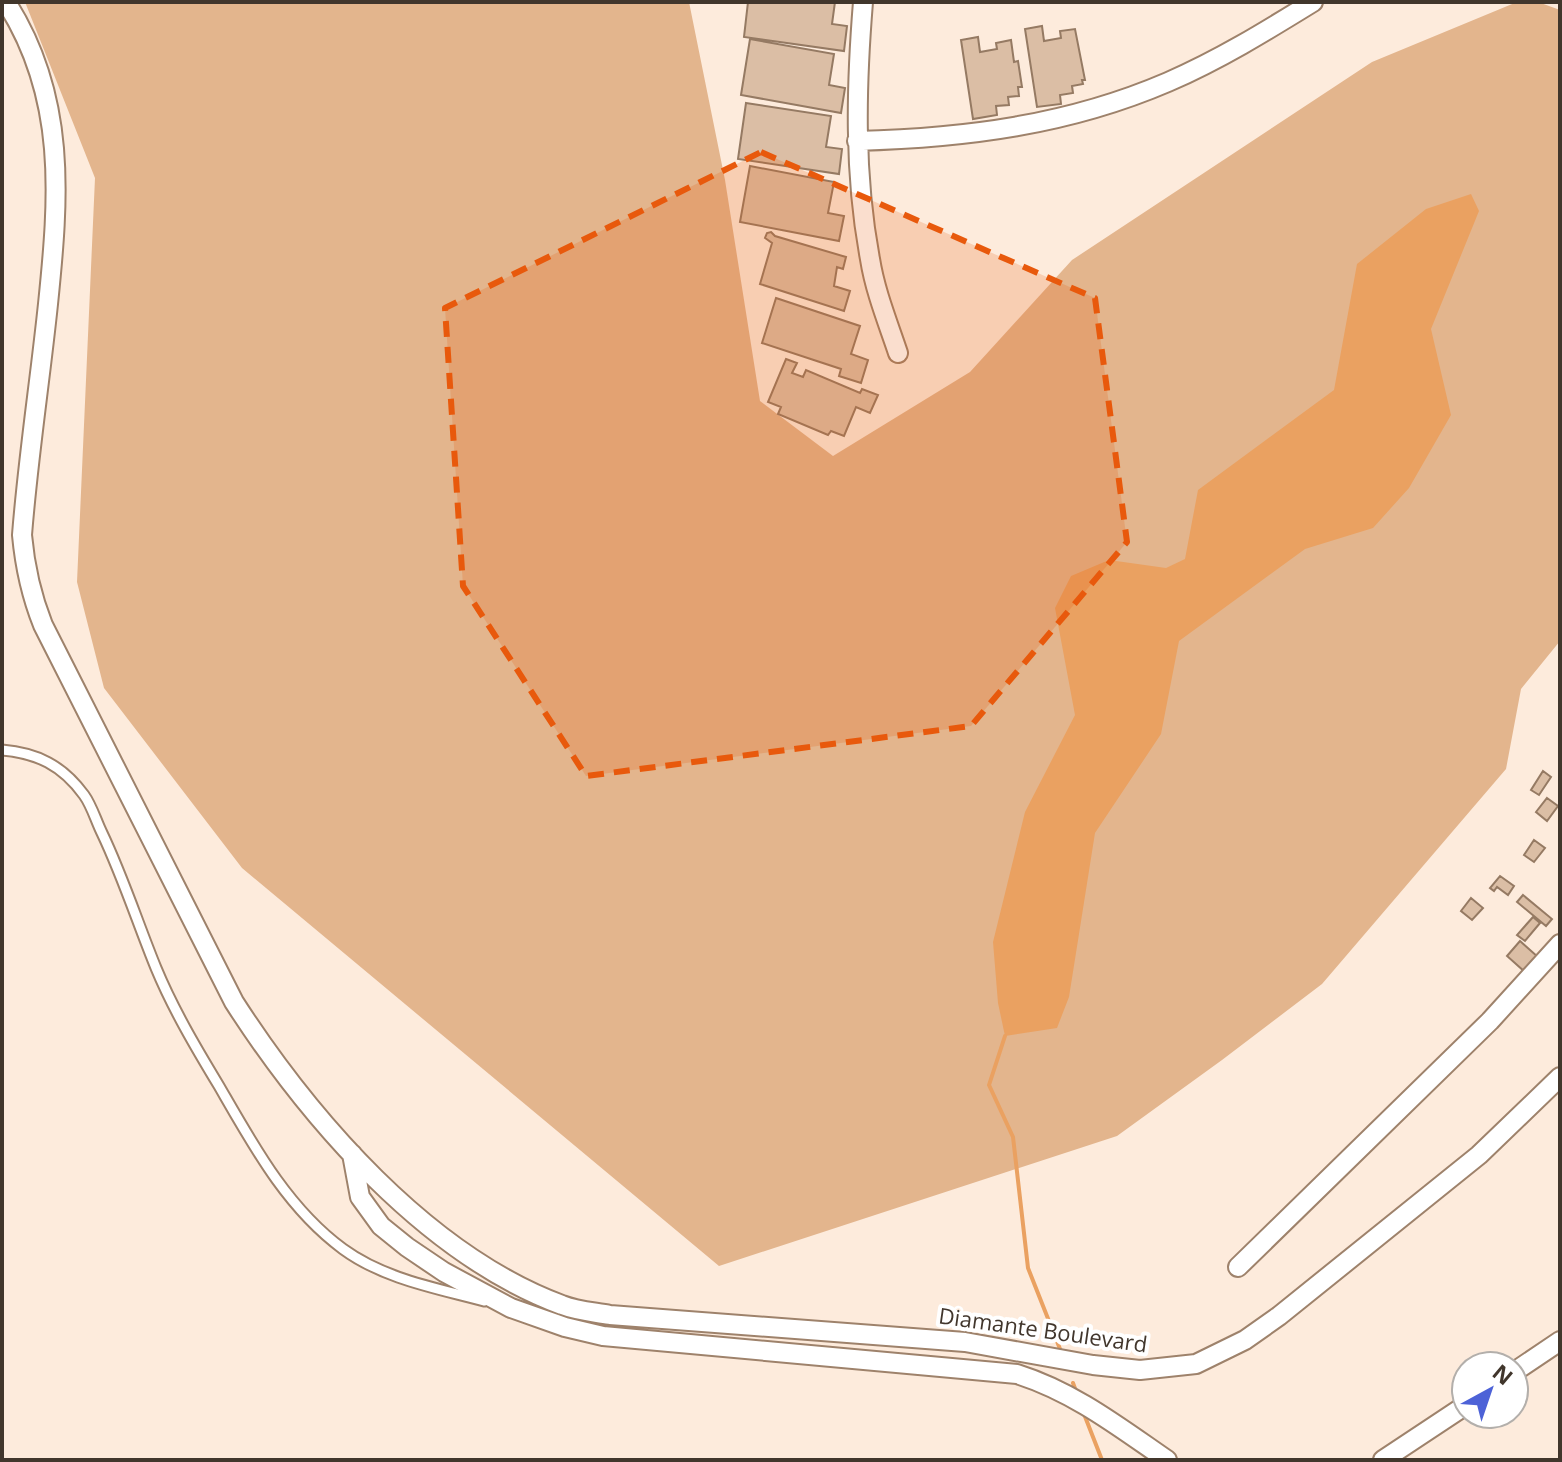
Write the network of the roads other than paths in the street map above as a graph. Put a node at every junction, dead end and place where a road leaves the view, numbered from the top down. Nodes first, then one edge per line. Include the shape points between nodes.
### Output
1 (6, 2) edge
2 (863, 2) edge
3 (1313, 2) edge
4 (857, 141) junction
5 (898, 353) dead end
6 (2, 750) edge
7 (1560, 944) edge
8 (1560, 1077) edge
9 (352, 1154) junction
10 (1238, 1267) dead end
11 (511, 1308) junction
12 (1560, 1341) edge
13 (1530, 1361) edge
14 (1450, 1416) edge
15 (1167, 1460) edge
16 (1383, 1460) edge

1 - 9 street, Diamante Boulevard via 45,88 57,171 53,255 22,535 32,597 234,1002 270,1058
2 - 4 street
3 - 4 street via 1235,50 1118,101 1011,129
4 - 5 street via 870,261
6 - 11 lane via 29,753 58,768 84,796 172,1003 239,1121 292,1200 327,1236 368,1266
7 - 10 street via 1490,1021
8 - 9 street, Diamante Boulevard via 1479,1155 1291,1306 1245,1340 1196,1364 1172,1369 1093,1365 965,1342 610,1315 565,1307 475,1260 388,1191
9 - 11 street via 360,1197 381,1226 444,1272
11 - 15 street via 603,1336 1017,1374 1079,1401
12 - 13 street
14 - 16 street

